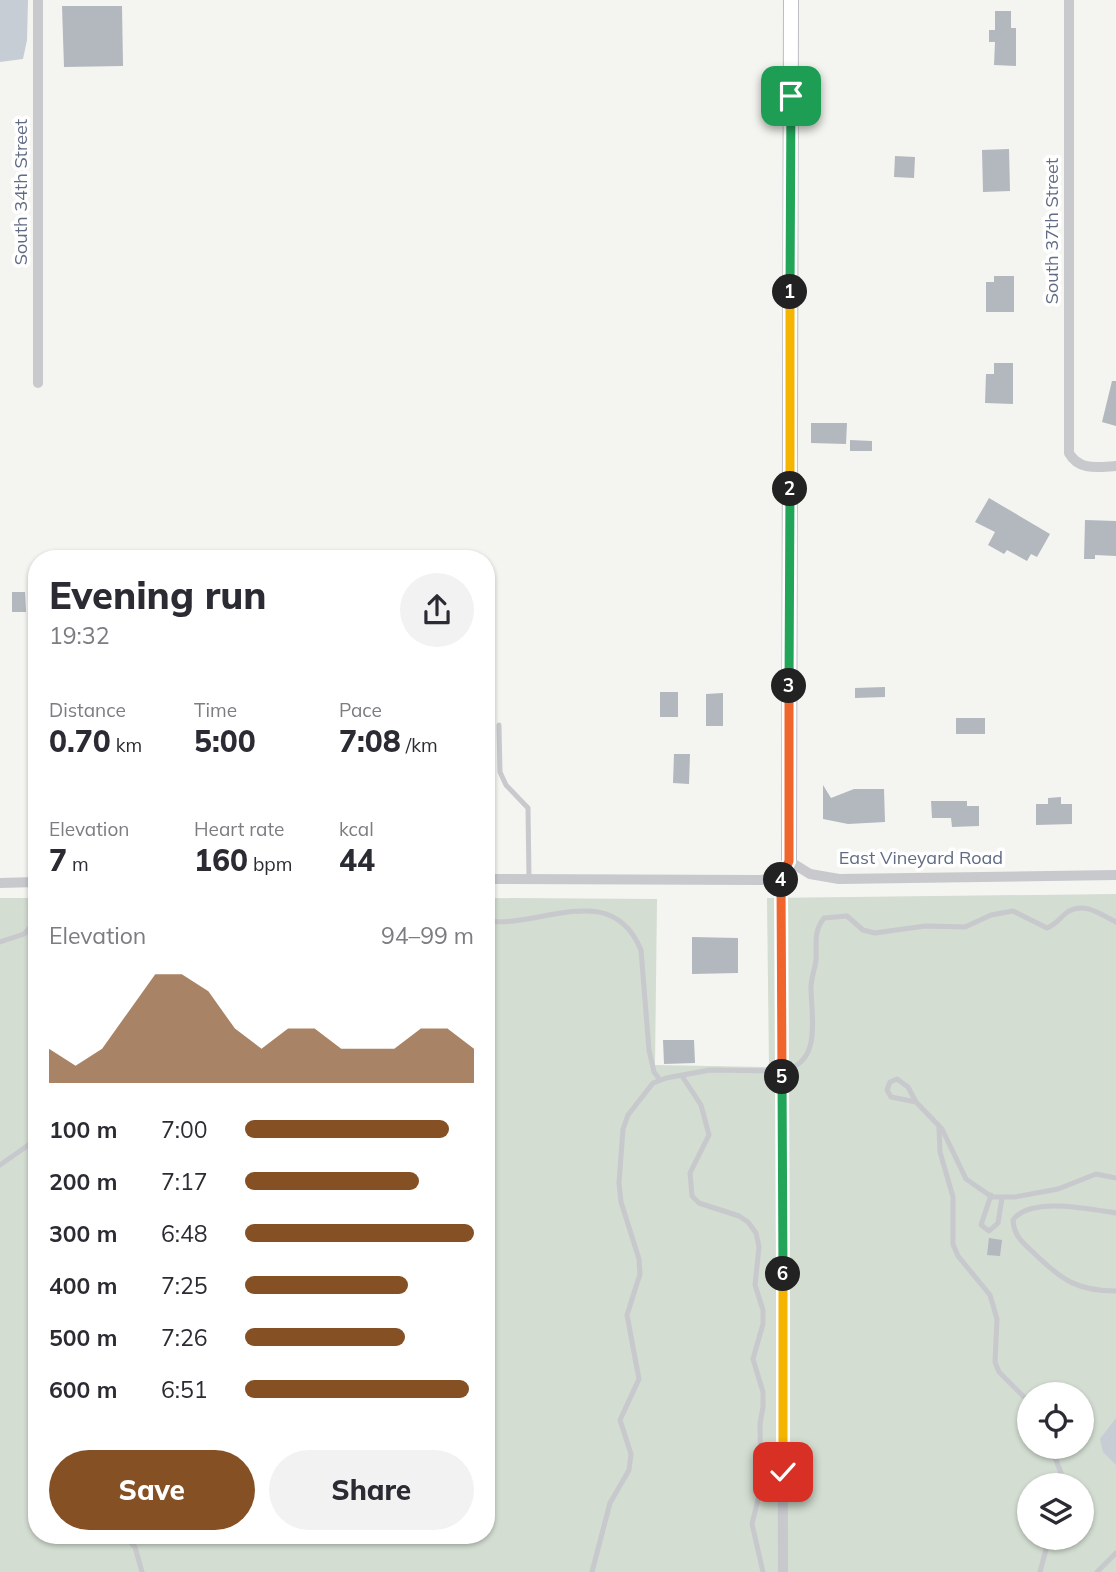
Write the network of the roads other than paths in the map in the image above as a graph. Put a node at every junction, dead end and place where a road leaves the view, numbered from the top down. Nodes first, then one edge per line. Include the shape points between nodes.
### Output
1 (38, 0) edge
2 (791, 0) edge
3 (1069, 0) edge
4 (38, 383) dead end
5 (1116, 466) edge
6 (499, 725) dead end
7 (785, 868) junction
8 (1116, 875) edge
9 (529, 878) junction
10 (495, 879) edge
11 (28, 882) edge
12 (0, 883) edge
13 (495, 922) edge
14 (1116, 922) edge
15 (28, 930) edge
16 (0, 942) edge
17 (782, 1071) junction
18 (682, 1076) junction
19 (660, 1080) junction
20 (916, 1102) junction
21 (936, 1122) junction
22 (28, 1145) edge
23 (0, 1165) edge
24 (1116, 1178) edge
25 (991, 1195) junction
26 (1002, 1198) junction
27 (1116, 1213) edge
28 (1116, 1291) edge
29 (1017, 1390) edge
30 (132, 1544) edge
31 (1046, 1550) edge
32 (1116, 1553) edge
33 (142, 1572) edge
34 (592, 1572) edge
35 (763, 1572) edge
36 (783, 1572) edge
37 (1040, 1572) edge
38 (1097, 1572) edge

1 - 4 street, South 34th Street
2 - 7 street
3 - 5 street, South 37th Street via 1069,453 1086,467
6 - 9 lane via 500,772 528,808
7 - 8 street, East Vineyard Road via 839,879
7 - 9 street via 762,880
7 - 17 street
9 - 10 street
11 - 12 street
13 - 19 lane via 593,910 624,925 641,950 649,1050
14 - 17 lane via 1093,909 1080,908 1068,911 1047,928 1022,914 1003,911 965,927 925,926 875,933 863,930 847,916 824,918 815,936 810,1048 805,1060
15 - 16 lane
17 - 18 lane via 710,1070
17 - 36 street
18 - 19 lane
18 - 35 lane via 701,1105 709,1135 690,1173 692,1196 748,1222 759,1247 755,1285 763,1324 753,1359 763,1392 761,1487 752,1524
19 - 34 lane via 640,1097 623,1129 621,1202 640,1274 627,1315 639,1378 620,1420 631,1454 629,1469 610,1503
20 - 20 lane via 891,1097 887,1090 890,1082 901,1081
20 - 21 lane
21 - 25 lane via 965,1179
21 - 29 lane via 953,1197 953,1244 992,1302 997,1320 995,1362
22 - 23 lane
24 - 26 lane via 1096,1174 1068,1187
25 - 26 lane
25 - 26 lane via 981,1225 989,1231 998,1223
27 - 28 lane via 1042,1206 1029,1208 1013,1220 1017,1237 1056,1276 1077,1286
30 - 33 lane
31 - 37 lane
32 - 38 lane

